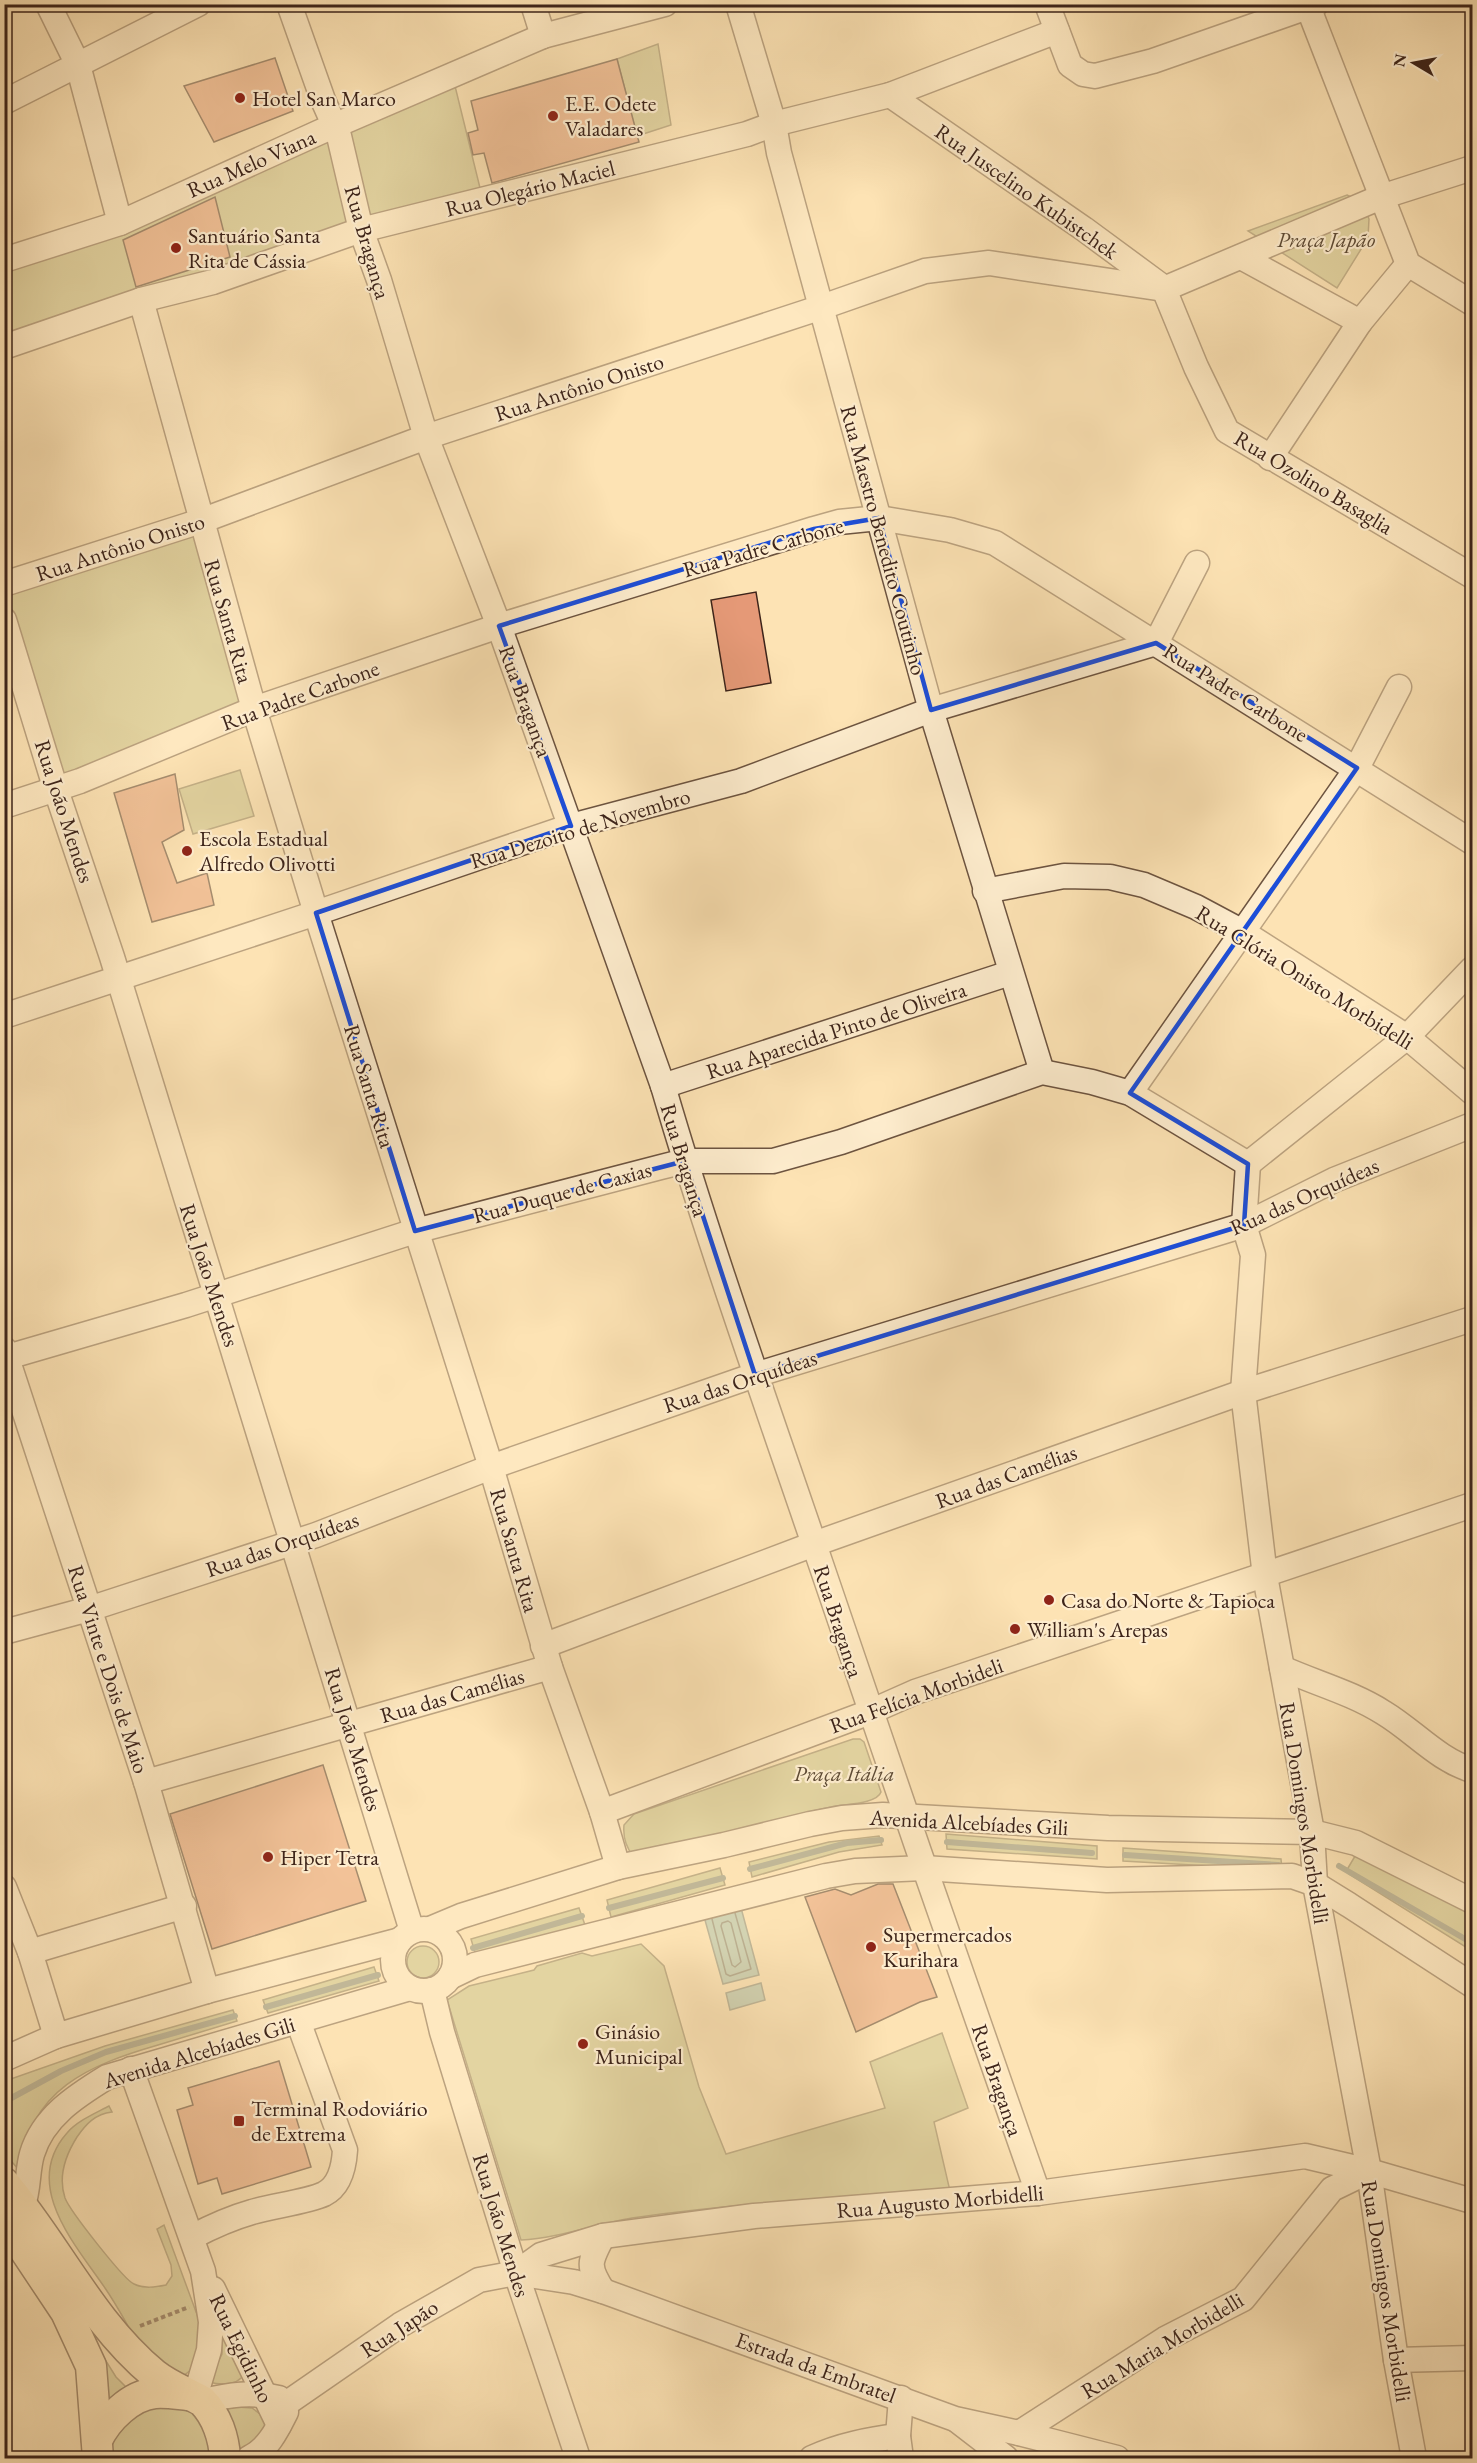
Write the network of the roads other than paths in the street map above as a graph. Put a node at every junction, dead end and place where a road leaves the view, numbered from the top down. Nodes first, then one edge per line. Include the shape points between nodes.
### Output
1 (48, 4) edge
2 (198, 4) edge
3 (289, 4) edge
4 (533, 4) edge
5 (665, 4) edge
6 (738, 4) edge
7 (1047, 4) edge
8 (1310, 6) edge
9 (1057, 31) junction
10 (543, 36) junction
11 (78, 65) junction
12 (890, 95) junction
13 (4, 102) edge
14 (774, 124) junction
15 (334, 127) junction
16 (1473, 168) edge
17 (1381, 197) junction
18 (120, 223) junction
19 (361, 230) junction
20 (1241, 257) junction
21 (4, 260) edge
22 (1408, 264) junction
23 (1164, 289) junction
24 (141, 300) junction
25 (1473, 303) edge
26 (822, 307) junction
27 (1360, 322) junction
28 (4, 347) edge
29 (426, 437) junction
30 (1270, 458) junction
31 (879, 518) junction
32 (201, 521) junction
33 (1197, 563) dead end
34 (1473, 576) edge
35 (4, 584) edge
36 (4, 620) edge
37 (499, 626) junction
38 (1156, 643) junction
39 (1399, 687) dead end
40 (254, 709) junction
41 (930, 710) junction
42 (1357, 768) junction
43 (56, 790) junction
44 (4, 806) edge
45 (571, 825) junction
46 (1473, 842) edge
47 (985, 891) junction
48 (316, 913) junction
49 (1241, 932) junction
50 (1473, 969) edge
51 (1010, 973) junction
52 (118, 979) junction
53 (4, 1016) edge
54 (1407, 1037) junction
55 (1042, 1072) junction
56 (663, 1086) junction
57 (1473, 1092) edge
58 (1130, 1094) junction
59 (1473, 1125) edge
60 (685, 1161) junction
61 (1248, 1164) junction
62 (1244, 1226) junction
63 (415, 1231) junction
64 (215, 1295) junction
65 (1473, 1319) edge
66 (5, 1355) edge
67 (755, 1375) junction
68 (1243, 1392) junction
69 (491, 1467) junction
70 (1473, 1505) edge
71 (294, 1542) junction
72 (814, 1544) junction
73 (1265, 1576) junction
74 (89, 1609) junction
75 (4, 1632) edge
76 (547, 1656) junction
77 (1282, 1668) junction
78 (870, 1712) junction
79 (349, 1724) junction
80 (1473, 1770) edge
81 (146, 1782) junction
82 (602, 1812) junction
83 (906, 1815) junction
84 (1312, 1832) junction
85 (618, 1867) junction
86 (924, 1868) junction
87 (1314, 1884) junction
88 (4, 1887) edge
89 (1473, 1901) edge
90 (184, 1906) junction
91 (414, 1933) junction
92 (30, 1952) junction
93 (431, 1985) junction
94 (1473, 1985) edge
95 (207, 1991) junction
96 (298, 2021) junction
97 (56, 2036) junction
98 (4, 2059) edge
99 (131, 2068) junction
100 (1369, 2171) junction
101 (1038, 2193) junction
102 (1473, 2201) edge
103 (11, 2202) edge
104 (603, 2236) junction
105 (192, 2237) junction
106 (203, 2271) junction
107 (516, 2273) junction
108 (603, 2290) junction
109 (1473, 2358) edge
110 (1396, 2360) junction
111 (266, 2395) junction
112 (196, 2398) junction
113 (901, 2398) junction
114 (290, 2401) junction
115 (955, 2419) junction
116 (279, 2425) junction
117 (1019, 2433) junction
118 (900, 2447) edge
119 (98, 2449) edge
120 (258, 2457) edge
121 (225, 2458) edge
122 (578, 2458) edge
123 (812, 2458) edge
124 (1005, 2458) edge
125 (1117, 2458) edge
126 (1414, 2458) edge

1 - 11 street
2 - 11 street
3 - 15 street, Rua Bragança
4 - 10 street
5 - 10 street, Rua Melo Viana
6 - 14 street, Rua Maestro Benedito Coutinho
7 - 9 street
8 - 9 street via 1153,61 1095,76 1083,74 1070,65
8 - 17 street
9 - 12 street, Rua Olegário Maciel
10 - 15 street, Rua Melo Viana
11 - 13 street
11 - 18 street
12 - 14 street, Rua Olegário Maciel
12 - 23 street, Rua Juscelino Kubistchek
14 - 19 street, Rua Olegário Maciel
14 - 26 street, Rua Maestro Benedito Coutinho
15 - 18 street, Rua Melo Viana
15 - 19 street, Rua Bragança
16 - 17 street
17 - 20 street
17 - 22 street
18 - 21 street, Rua Melo Viana
19 - 24 street, Rua Olegário Maciel via 213,282
19 - 29 street, Rua Bragança
20 - 23 street
20 - 27 street
22 - 25 street
22 - 27 street
23 - 26 street, Rua Antônio Onisto via 989,263 925,271
23 - 30 street, Rua Ozolino Basaglia via 1227,431
24 - 28 street, Rua Olegário Maciel
24 - 32 street, Rua Santa Rita
26 - 29 street, Rua Antônio Onisto
26 - 31 street, Rua Maestro Benedito Coutinho
27 - 30 street
29 - 32 street, Rua Antônio Onisto
29 - 37 street, Rua Bragança
30 - 34 street, Rua Ozolino Basaglia
31 - 37 street, Rua Padre Carbone via 814,529
31 - 38 street, Rua Padre Carbone via 950,530 995,543
31 - 41 street, Rua Maestro Benedito Coutinho
32 - 35 street, Rua Antônio Onisto
32 - 40 street, Rua Santa Rita
33 - 38 street
36 - 43 street, Rua João Mendes
37 - 40 street, Rua Padre Carbone
37 - 45 street, Rua Bragança
38 - 41 street, Rua Dezoito de Novembro
38 - 42 street, Rua Padre Carbone
39 - 42 street
40 - 43 street, Rua Padre Carbone
40 - 48 street, Rua Santa Rita
41 - 45 street, Rua Dezoito de Novembro via 741,781
41 - 47 street, Rua Maestro Benedito Coutinho
42 - 46 street, Rua Padre Carbone
42 - 49 street
43 - 44 street, Rua Padre Carbone
43 - 52 street, Rua João Mendes
45 - 48 street, Rua Dezoito de Novembro
45 - 56 street, Rua Bragança
47 - 49 street, Rua Glória Onisto Morbidelli via 1064,876 1110,876 1144,885 1196,907
47 - 51 street, Rua Maestro Benedito Coutinho
48 - 52 street, Rua Dezoito de Novembro
48 - 63 street, Rua Santa Rita
49 - 54 street, Rua Glória Onisto Morbidelli
49 - 58 street
50 - 54 street
51 - 55 street, Rua Maestro Benedito Coutinho
51 - 56 street, Rua Aparecida Pinto de Oliveira
52 - 53 street, Rua Dezoito de Novembro
52 - 64 street, Rua João Mendes
54 - 57 street, Rua Glória Onisto Morbidelli
54 - 61 street
55 - 58 street
55 - 60 street, Rua Duque de Caxias via 841,1142 773,1161
56 - 60 street, Rua Bragança
58 - 61 street
59 - 62 street, Rua das Orquídeas via 1334,1180
60 - 63 street, Rua Duque de Caxias
60 - 67 street, Rua Bragança
61 - 62 street, Rua Domingos Morbidelli
62 - 67 street, Rua das Orquídeas
62 - 68 street, Rua Domingos Morbidelli via 1253,1255
63 - 64 street, Rua Duque de Caxias
63 - 69 street, Rua Santa Rita
64 - 66 street, Rua Duque de Caxias
64 - 71 street, Rua João Mendes
65 - 68 street, Rua das Camélias
66 - 74 street, Rua Vinte e Dois de Maio
67 - 69 street, Rua das Orquídeas
67 - 72 street, Rua Bragança
68 - 72 street, Rua das Camélias
68 - 73 street, Rua Domingos Morbidelli
69 - 71 street, Rua das Orquídeas
69 - 76 street, Rua Santa Rita
70 - 73 street, Rua Felícia Morbideli
71 - 74 street, Rua das Orquídeas
71 - 79 street, Rua João Mendes
72 - 76 street, Rua das Camélias
72 - 78 street, Rua Bragança
73 - 77 street, Rua Domingos Morbidelli
73 - 78 street, Rua Felícia Morbideli via 915,1692
74 - 75 street, Rua das Orquídeas
74 - 81 street, Rua Vinte e Dois de Maio
76 - 79 street, Rua das Camélias
76 - 82 street, Rua Santa Rita
77 - 80 street via 1383,1712 1440,1755
77 - 84 street, Rua Domingos Morbidelli
78 - 82 street, Rua Felícia Morbideli
78 - 83 street, Rua Bragança
79 - 81 street, Rua das Camélias
79 - 91 street, Rua João Mendes
81 - 90 street, Rua Vinte e Dois de Maio
82 - 85 street, Rua Santa Rita
83 - 84 street, Avenida Alcebíades Gili via 1107,1828
83 - 85 street, Avenida Alcebíades Gili via 842,1818
83 - 86 street, Rua Bragança
84 - 87 street, Rua Domingos Morbidelli
84 - 89 street, Avenida Alcebíades Gili via 1356,1843
85 - 91 street, Avenida Alcebíades Gili
86 - 87 street, Avenida Alcebíades Gili via 1107,1880 1292,1876
86 - 93 street, Avenida Alcebíades Gili via 826,1876 475,1965
86 - 101 street, Rua Bragança
87 - 94 street, Avenida Alcebíades Gili
87 - 100 street, Rua Domingos Morbidelli
88 - 92 street
90 - 92 street
90 - 95 street, Rua Vinte e Dois de Maio
91 - 93 street via 395,1948 393,1966 396,1975
91 - 93 street via 439,1933 452,1947 455,1958
91 - 95 street, Avenida Alcebíades Gili
92 - 97 street
93 - 96 street, Avenida Alcebíades Gili
93 - 107 street, Rua João Mendes
95 - 97 street, Avenida Alcebíades Gili
96 - 99 street, Avenida Alcebíades Gili
96 - 105 street via 345,2150 344,2167 325,2193 249,2212
97 - 98 street, Avenida Alcebíades Gili
99 - 103 street, Avenida Alcebíades Gili via 77,2095 55,2116 33,2151 28,2190
99 - 105 street
100 - 101 street, Rua Augusto Morbidelli via 1305,2156
100 - 102 street, Rua Augusto Morbidelli
100 - 110 street, Rua Domingos Morbidelli
100 - 117 street, Rua Maria Morbidelli via 1332,2189 1243,2300 1165,2339
101 - 104 street, Rua Augusto Morbidelli via 754,2216
103 - 112 main road via 116,2335 154,2374
103 - 119 main road via 91,2366
104 - 107 street, Rua Augusto Morbidelli via 541,2255
104 - 108 street via 590,2265
105 - 106 street
106 - 111 street, Rua Egidinho
106 - 112 street via 211,2322 209,2350
107 - 108 street, Estrada da Embratel
107 - 114 street, Rua Japão via 479,2280 428,2307
107 - 122 street, Rua João Mendes
108 - 113 street, Estrada da Embratel
109 - 110 street
110 - 126 street, Rua Domingos Morbidelli
111 - 112 street
111 - 114 street
111 - 116 street, Rua Egidinho
112 - 119 main road via 152,2393 131,2402 119,2411
112 - 121 main road via 215,2419
113 - 115 street, Estrada da Embratel
113 - 118 street
114 - 116 street
115 - 117 street, Estrada da Embratel
115 - 124 street
116 - 120 street
117 - 125 street, Estrada da Embratel
118 - 123 street via 862,2441

